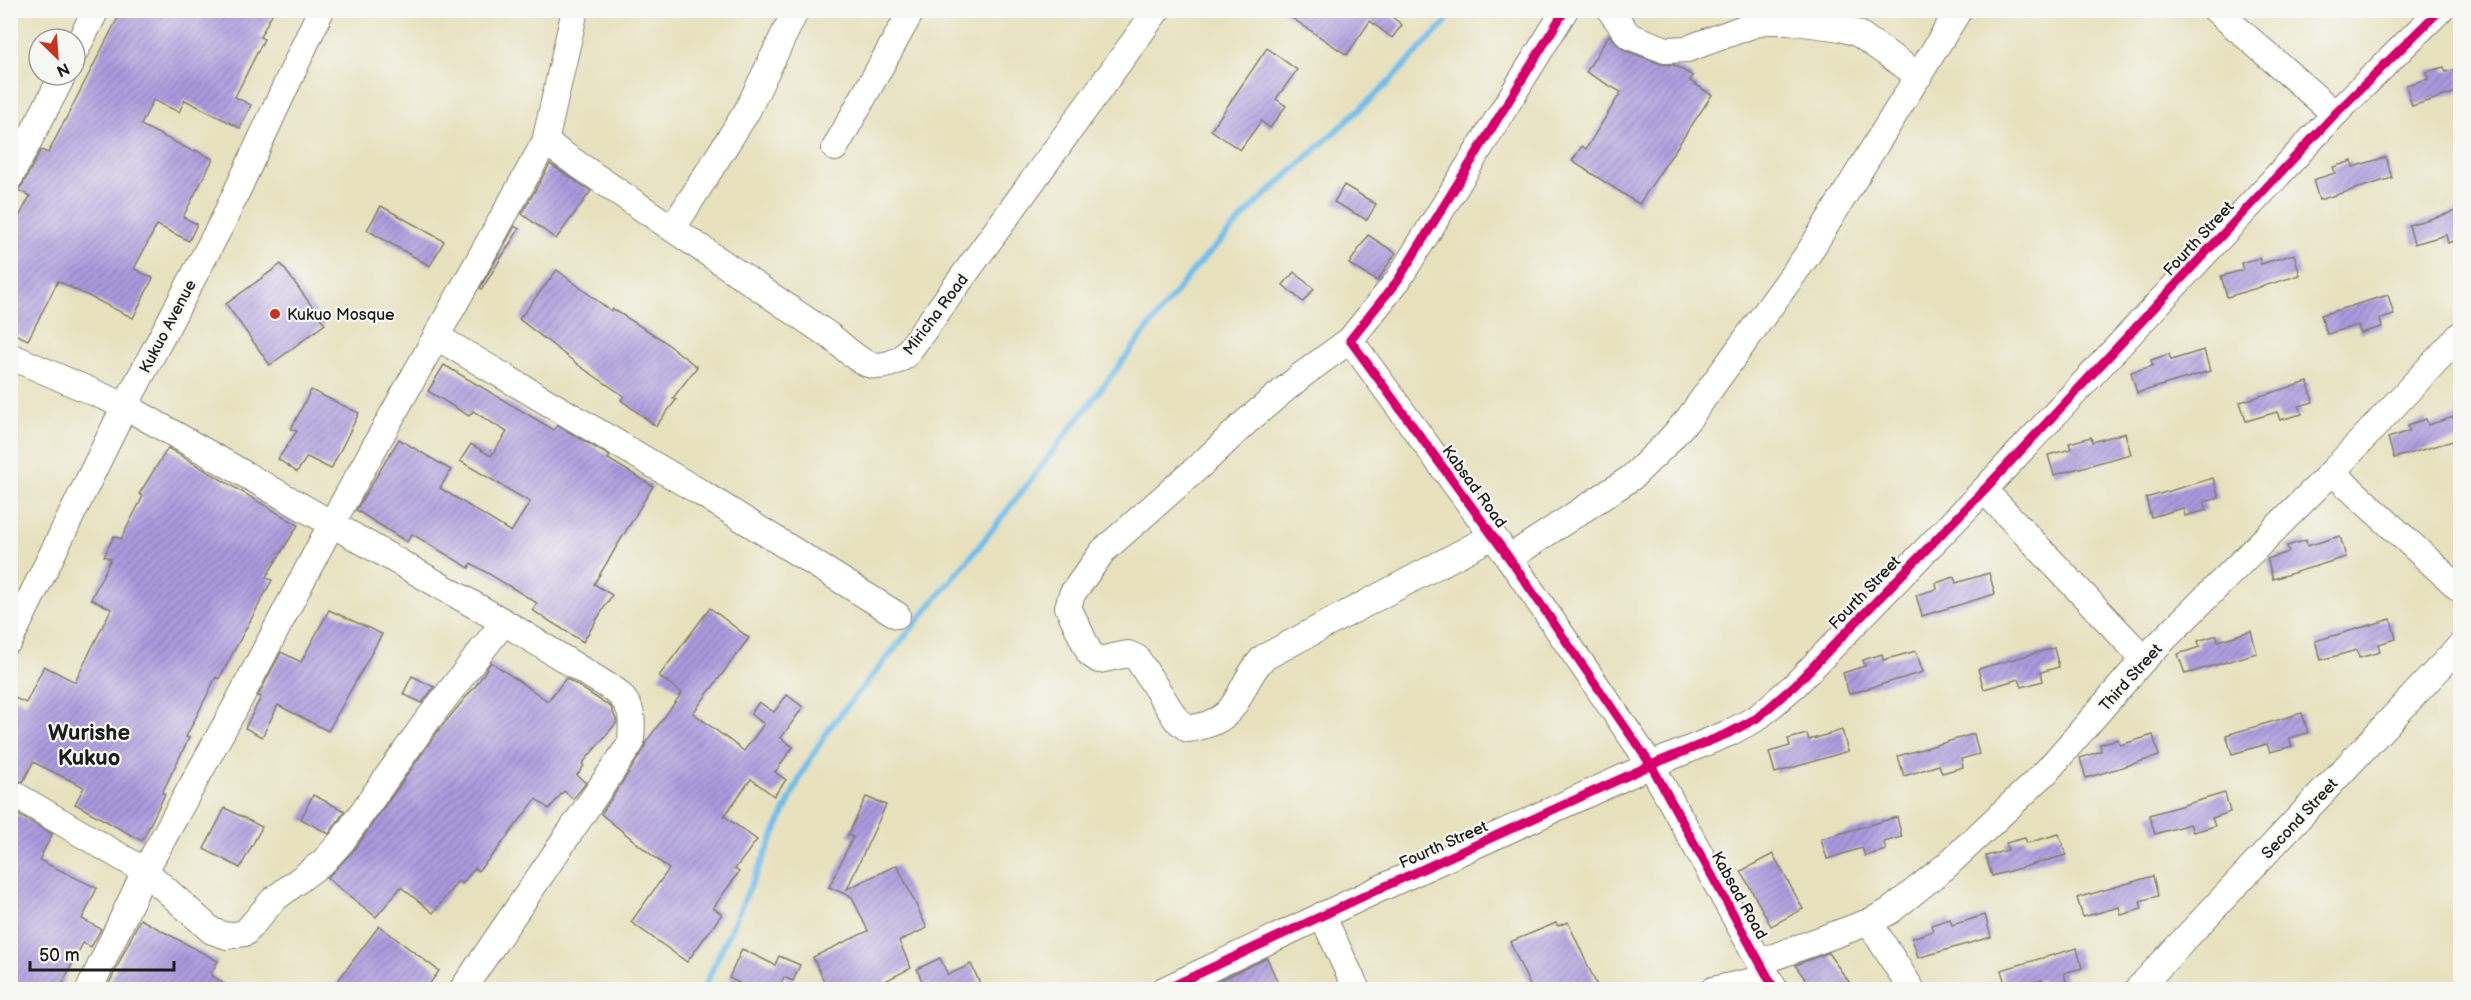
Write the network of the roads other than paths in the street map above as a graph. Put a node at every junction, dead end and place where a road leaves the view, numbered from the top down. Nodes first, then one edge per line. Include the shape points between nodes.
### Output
1 (96, 10) edge
2 (321, 10) edge
3 (575, 10) edge
4 (796, 10) edge
5 (912, 10) edge
6 (1157, 10) edge
7 (1565, 10) edge
8 (1610, 10) edge
9 (1959, 10) edge
10 (2217, 10) edge
11 (2440, 10) edge
12 (87, 28) edge
13 (1919, 76) junction
14 (57, 87) edge
15 (2334, 114) junction
16 (545, 142) junction
17 (835, 148) dead end
18 (10, 177) edge
19 (673, 228) junction
20 (2460, 335) edge
21 (437, 337) junction
22 (1350, 340) junction
23 (10, 356) edge
24 (125, 406) junction
25 (2332, 472) junction
26 (1984, 490) junction
27 (332, 523) junction
28 (1493, 536) junction
29 (1509, 558) junction
30 (2460, 589) edge
31 (897, 615) dead end
32 (504, 622) junction
33 (10, 640) edge
34 (2460, 646) edge
35 (2144, 659) junction
36 (1651, 765) junction
37 (10, 792) edge
38 (145, 871) junction
39 (1322, 915) junction
40 (1869, 922) junction
41 (1767, 976) edge
42 (89, 990) edge
43 (462, 990) edge
44 (1164, 990) edge
45 (1357, 990) edge
46 (1713, 990) edge
47 (1912, 990) edge
48 (2137, 990) edge

1 - 12 street
2 - 24 street, Kukuo Avenue via 224,219
3 - 16 street
4 - 19 street via 747,111
5 - 17 street
6 - 19 street, Miricha Road via 905,356 892,365 869,366
7 - 22 street via 1398,280
8 - 13 street via 1629,36 1666,50 1687,49 1763,21 1841,28 1859,34
9 - 13 street
10 - 15 street
11 - 15 street, Fourth Street
13 - 29 street via 1808,255 1689,418 1630,478
14 - 18 street
15 - 26 street, Fourth Street
16 - 19 street, Miricha Road
16 - 21 street
20 - 25 street, Third Street
21 - 27 street
21 - 31 street via 698,491
22 - 28 street, Kabsad Road
22 - 28 street via 1256,413 1103,551 1072,594 1068,607 1090,654 1099,660 1128,654 1137,658 1176,719 1188,729 1208,726 1224,717 1239,701 1263,658
23 - 24 street
24 - 27 street
24 - 33 street, Kukuo Avenue
25 - 30 street
25 - 35 street, Third Street
26 - 35 street
26 - 36 street, Fourth Street via 1795,685 1757,718
27 - 32 street
27 - 38 street
28 - 29 street, Kabsad Road
29 - 36 street, Kabsad Road
32 - 38 street via 426,722 342,841 273,900 245,933 227,936 212,931
32 - 43 street via 616,691 629,703 631,743
34 - 48 street, Second Street
35 - 40 street, Third Street via 2046,772 1946,866 1890,911
36 - 39 street, Fourth Street
36 - 41 street, Kabsad Road
37 - 38 street
38 - 42 street
39 - 44 street, Fourth Street
39 - 45 street
40 - 41 street, Third Street
40 - 47 street
41 - 46 street, Third Street

